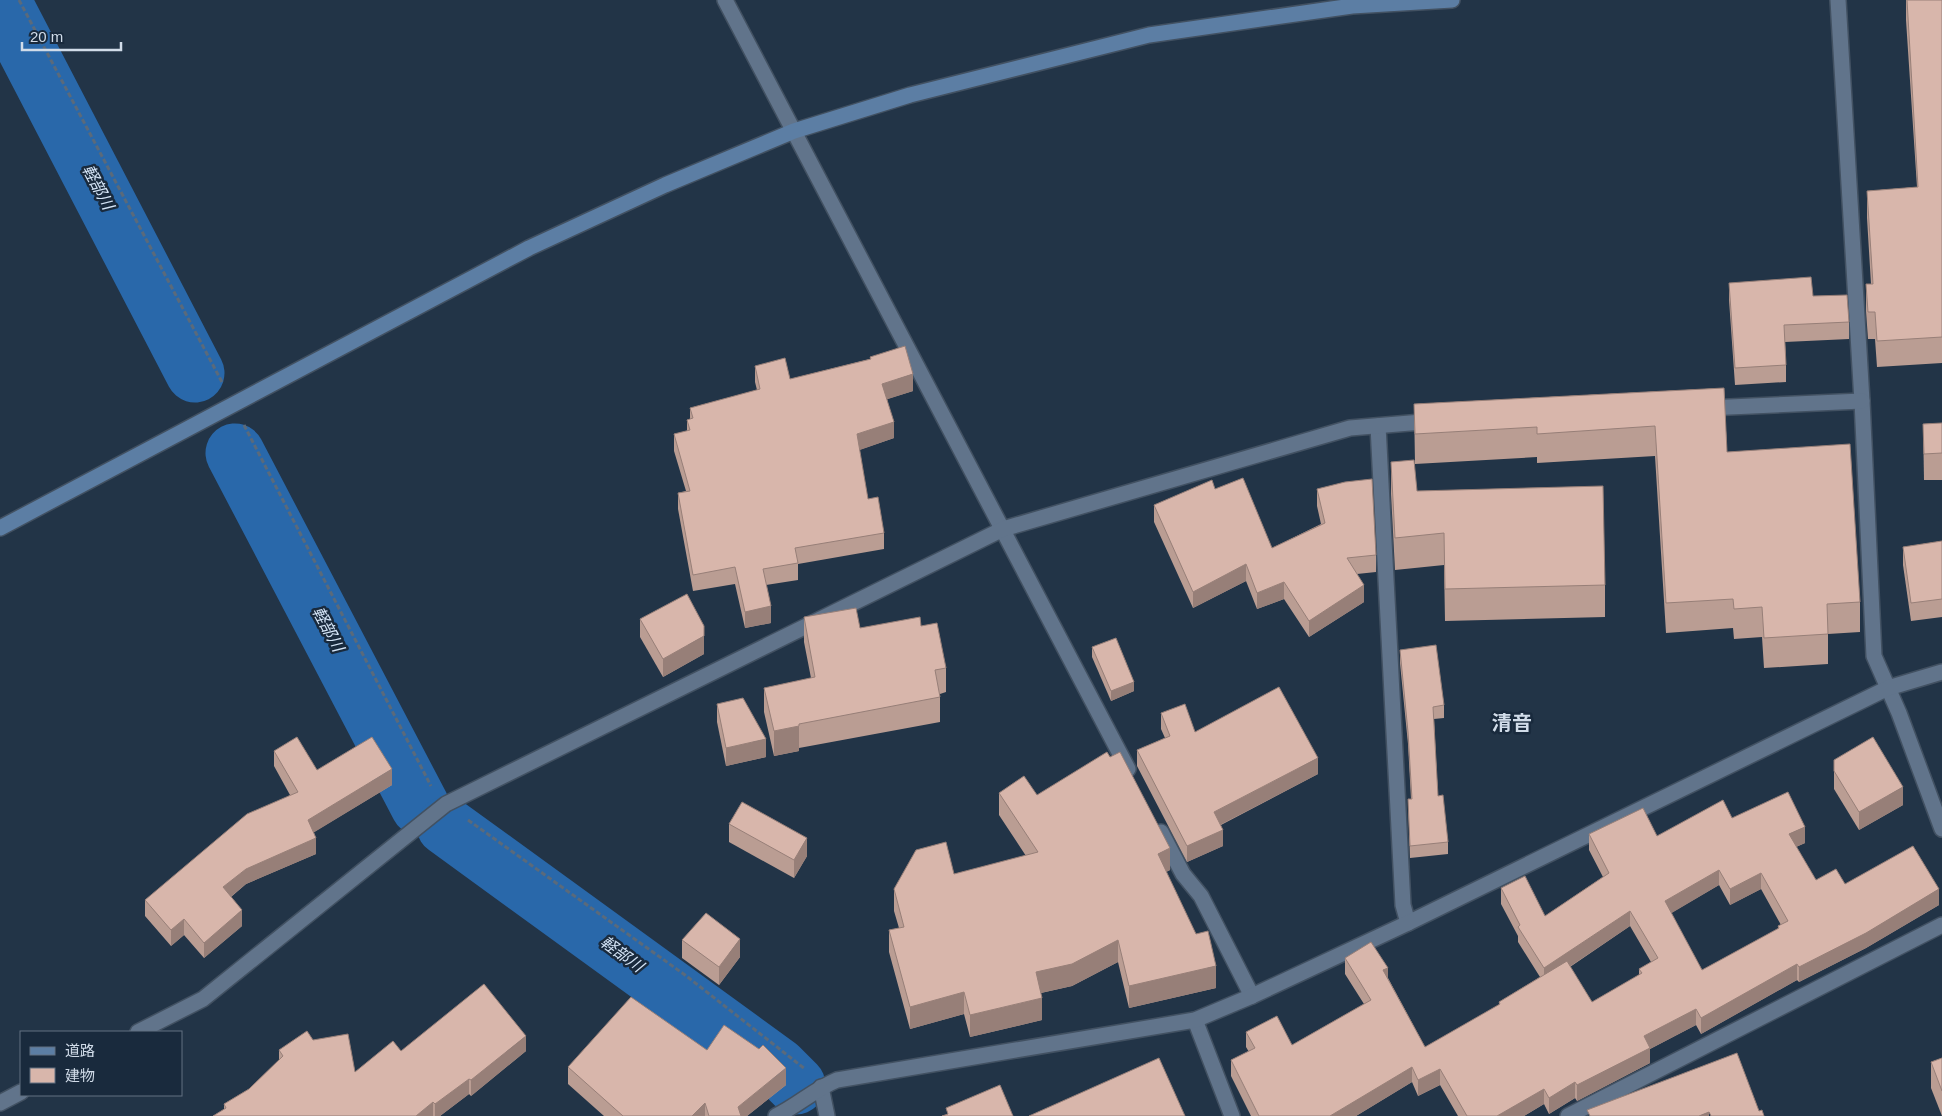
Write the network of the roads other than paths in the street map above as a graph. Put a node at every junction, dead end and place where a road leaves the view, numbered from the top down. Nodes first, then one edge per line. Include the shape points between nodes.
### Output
1 (725, 0) edge
2 (1452, 0) edge
3 (1838, 0) edge
4 (794, 131) junction
5 (1862, 401) junction
6 (1694, 409) edge
7 (1447, 421) edge
8 (1378, 426) junction
9 (0, 528) edge
10 (1003, 529) junction
11 (1942, 672) edge
12 (1888, 688) junction
13 (1137, 786) edge
14 (1155, 821) edge
15 (1942, 829) edge
16 (1408, 923) junction
17 (1942, 925) edge
18 (1252, 996) junction
19 (1195, 1020) junction
20 (140, 1031) edge
21 (821, 1087) junction
22 (20, 1092) edge
23 (0, 1102) edge
24 (776, 1116) edge
25 (827, 1116) edge
26 (1232, 1116) edge
27 (1568, 1116) edge

1 - 4 street
2 - 4 street via 1352,6 1148,36 910,95
3 - 5 street
4 - 9 street via 665,185 529,248
4 - 10 street
5 - 6 street
5 - 12 street via 1874,656
7 - 8 street
8 - 10 street via 1350,428
8 - 16 street via 1403,894
10 - 13 street
10 - 20 street via 446,804 203,999
11 - 12 street
12 - 15 street
12 - 16 street
14 - 18 street via 1183,874 1200,896
16 - 18 street
17 - 27 street
18 - 19 street
19 - 21 street via 837,1080
19 - 26 street
21 - 24 street
21 - 25 street
22 - 23 street

